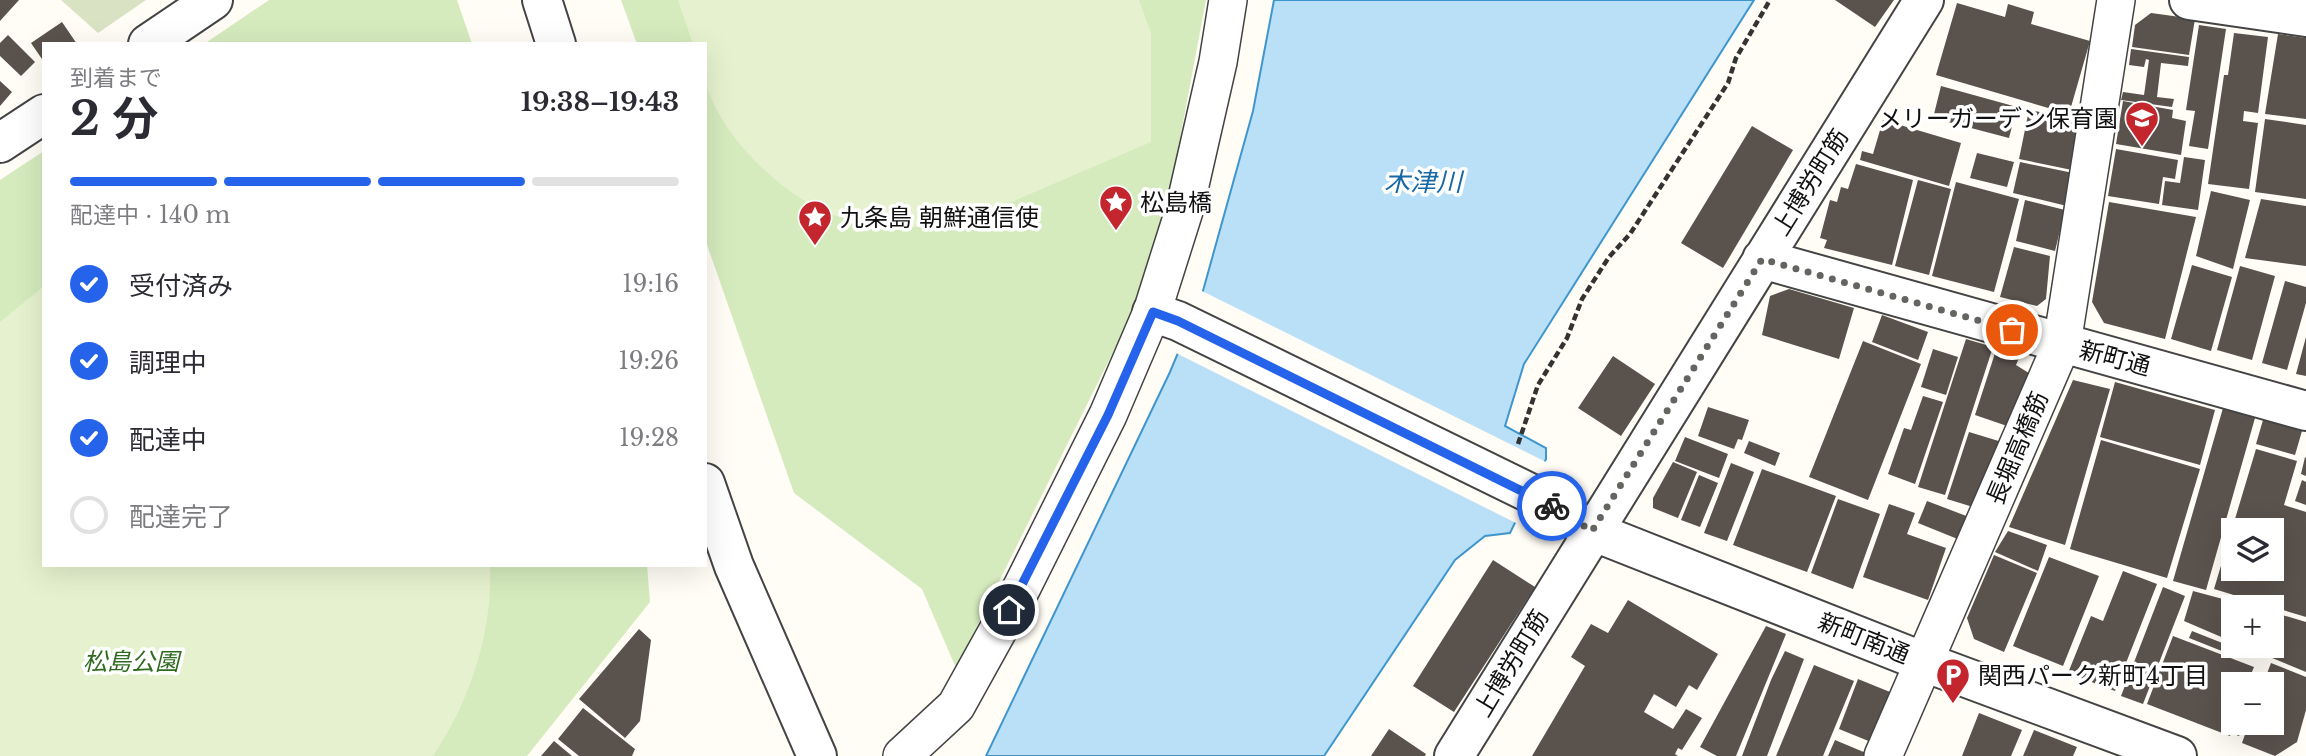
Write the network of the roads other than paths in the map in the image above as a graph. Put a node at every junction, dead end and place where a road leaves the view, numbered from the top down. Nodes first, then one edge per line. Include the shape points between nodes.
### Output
1 (213, 0) edge
2 (542, 0) edge
3 (1228, 0) edge
4 (1924, 0) edge
5 (2116, 0) edge
6 (2189, 0) edge
7 (2306, 17) edge
8 (151, 42) edge
9 (555, 42) edge
10 (42, 115) edge
11 (0, 144) edge
12 (1762, 259) junction
13 (1165, 317) junction
14 (2062, 344) junction
15 (2306, 411) edge
16 (707, 489) edge
17 (1592, 531) junction
18 (1924, 662) junction
19 (817, 756) edge
20 (902, 756) edge
21 (1454, 756) edge
22 (1883, 756) edge
23 (2177, 756) edge

1 - 8 street
2 - 9 street
3 - 13 street
4 - 12 street, 上博労町筋
5 - 14 street, 長堀高橋筋
6 - 7 street
10 - 11 street
12 - 14 street, 新町通
12 - 17 street, 上博労町筋
13 - 17 street, 新町南通 via 1536,496
13 - 20 street via 1108,415 956,706
14 - 15 street, 新町通
14 - 18 street, 長堀高橋筋
16 - 19 street via 734,566
17 - 18 street, 新町南通
17 - 21 street, 上博労町筋
18 - 22 street, 長堀高橋筋
18 - 23 street, 新町南通

